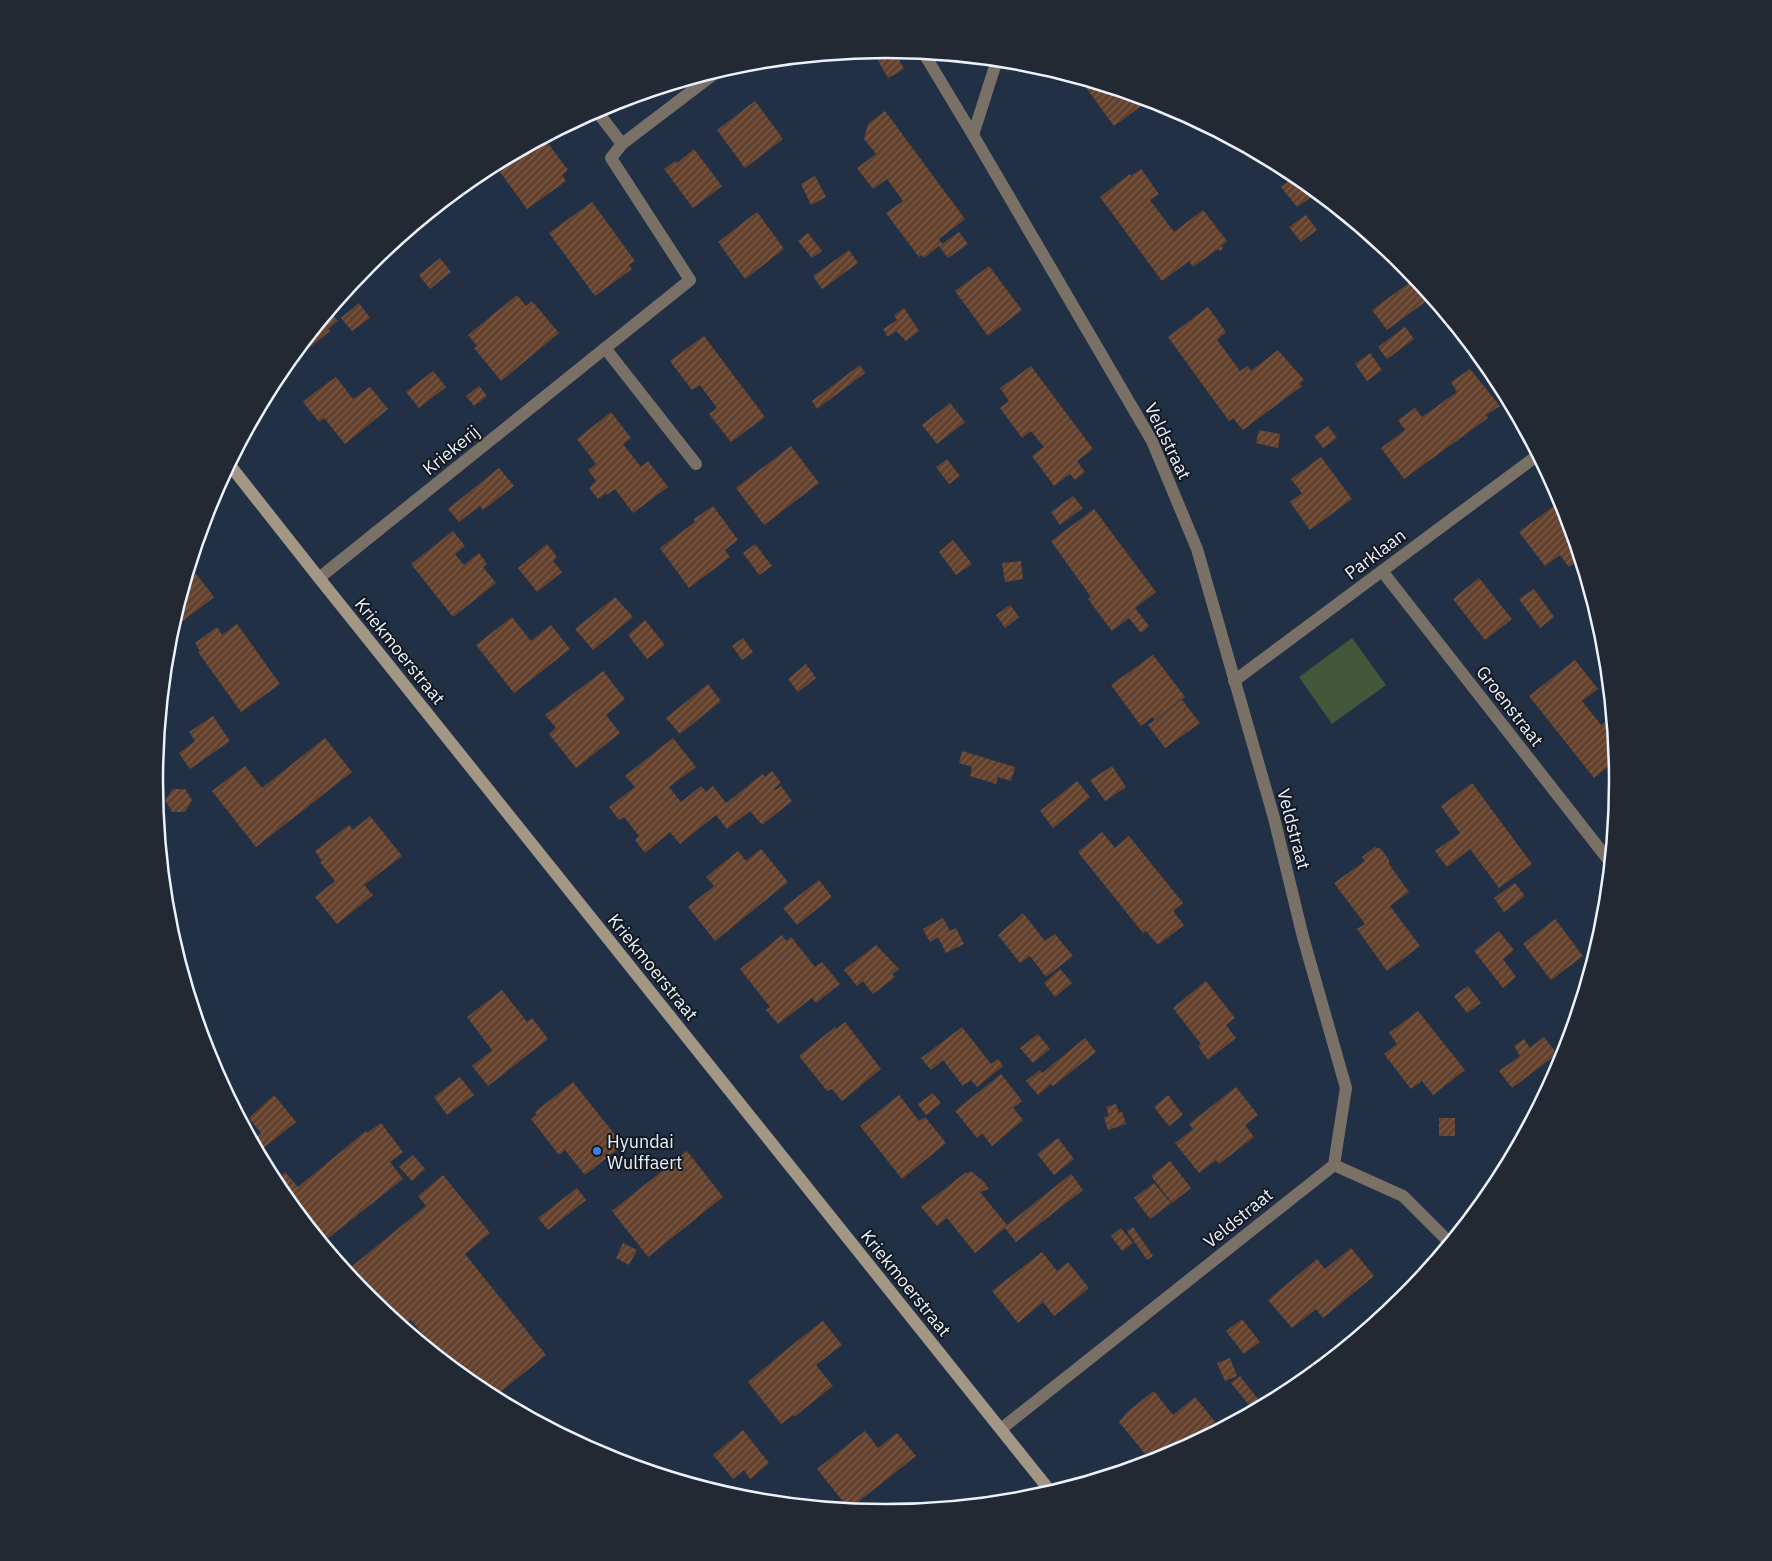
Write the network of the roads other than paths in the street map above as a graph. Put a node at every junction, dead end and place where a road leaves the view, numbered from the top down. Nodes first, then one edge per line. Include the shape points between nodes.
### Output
1 (927, 59) edge
2 (994, 66) edge
3 (706, 80) edge
4 (601, 117) edge
5 (973, 135) junction
6 (622, 144) junction
7 (605, 348) junction
8 (1533, 459) edge
9 (696, 464) dead end
10 (234, 469) edge
11 (1382, 571) junction
12 (319, 578) junction
13 (1234, 682) junction
14 (1605, 855) edge
15 (1334, 1165) junction
16 (1445, 1238) edge
17 (1001, 1430) junction
18 (1046, 1486) edge

1 - 5 street, Veldstraat
2 - 5 street
3 - 6 street
4 - 6 street
5 - 13 street, Veldstraat via 1152,441 1197,549
6 - 7 street, Kriekerij via 611,158 690,280
7 - 9 street
7 - 12 street, Kriekerij
8 - 11 street, Parklaan
10 - 12 street, Kriekmoerstraat
11 - 13 street, Parklaan
11 - 14 street, Groenstraat
12 - 17 street, Kriekmoerstraat
13 - 15 street, Veldstraat via 1346,1088
15 - 16 street via 1403,1196
15 - 17 street, Veldstraat
17 - 18 street, Kriekmoerstraat

